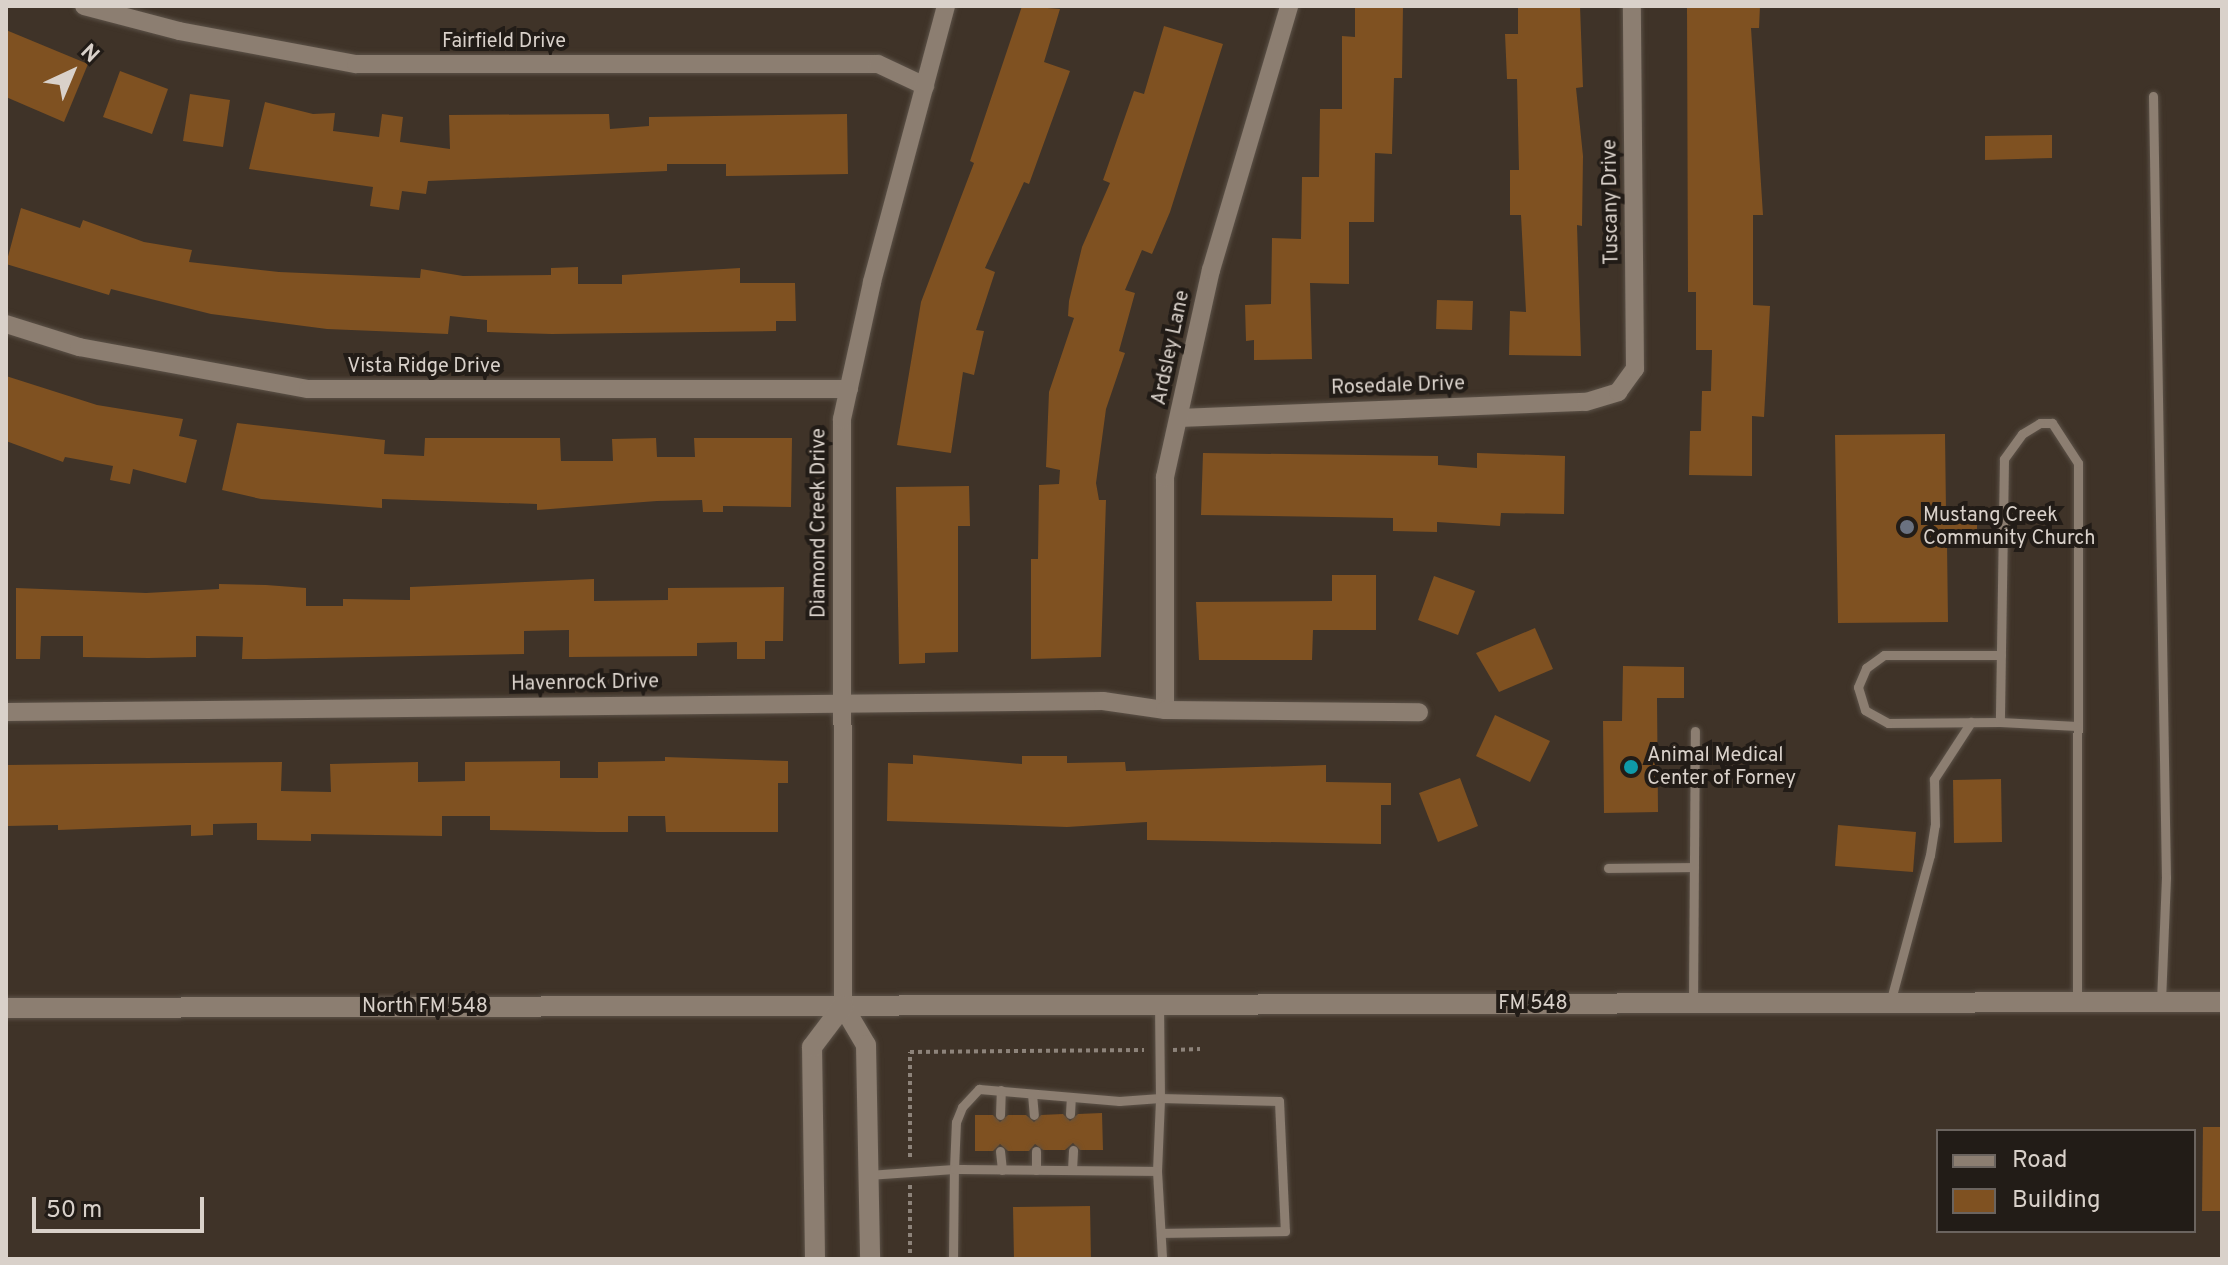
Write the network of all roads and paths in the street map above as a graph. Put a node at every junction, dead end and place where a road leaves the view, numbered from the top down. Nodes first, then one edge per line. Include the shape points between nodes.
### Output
1 (84, 6) edge
2 (946, 6) edge
3 (1289, 6) edge
4 (1632, 6) edge
5 (925, 86) junction
6 (2153, 96) dead end
7 (6, 324) edge
8 (849, 389) junction
9 (1618, 392) joint
10 (1179, 418) junction
11 (2001, 655) junction
12 (843, 704) junction
13 (1165, 710) junction
14 (6, 712) edge
15 (1419, 712) dead end
16 (1971, 722) junction
17 (2000, 722) junction
18 (2077, 726) junction
19 (1695, 731) dead end
20 (1694, 867) junction
21 (1608, 868) dead end
22 (2161, 1002) junction
23 (2222, 1002) edge
24 (1693, 1003) junction
25 (1890, 1003) junction
26 (2077, 1003) junction
27 (1159, 1005) junction
28 (843, 1006) junction
29 (6, 1008) edge
30 (1001, 1090) junction
31 (1032, 1094) junction
32 (1071, 1097) junction
33 (1160, 1098) junction
34 (1070, 1114) dead end
35 (1000, 1115) dead end
36 (1034, 1115) dead end
37 (1073, 1150) dead end
38 (1000, 1151) dead end
39 (1036, 1151) dead end
40 (954, 1169) junction
41 (1002, 1170) junction
42 (1036, 1170) junction
43 (1072, 1170) junction
44 (1157, 1171) junction
45 (868, 1175) junction
46 (1162, 1233) junction
47 (815, 1259) edge
48 (870, 1259) edge
49 (953, 1259) edge
50 (1162, 1259) edge

1 - 5 street, Fairfield Drive via 179,31 356,64 878,64
2 - 5 street, Diamond Creek Drive
3 - 10 street, Ardsley Lane via 1211,270
4 - 9 street, Tuscany Drive via 1635,369
5 - 8 street, Diamond Creek Drive
6 - 22 lane via 2166,877
7 - 8 street, Vista Ridge Drive via 79,347 308,389
8 - 12 street, Diamond Creek Drive via 842,419
9 - 10 street, Rosedale Drive via 1586,402
10 - 13 street, Ardsley Lane via 1165,477
11 - 16 lane via 1884,655 1866,668 1858,687 1865,710 1888,723
11 - 17 lane
11 - 18 lane via 2004,459 2022,434 2052,423 2078,463
12 - 13 street, Havenrock Drive via 1103,701
12 - 14 street, Havenrock Drive
12 - 28 street, Diamond Creek Drive
13 - 15 street, Havenrock Drive
16 - 17 lane
16 - 25 lane via 1937,768 1930,855
17 - 18 lane
18 - 26 lane
19 - 20 lane
20 - 21 lane
20 - 24 lane
22 - 23 main road, FM 548 / FM 548
22 - 26 main road, FM 548 / FM 548
24 - 25 main road, FM 548 / FM 548
24 - 27 main road, FM 548 / FM 548
25 - 26 main road, FM 548 / FM 548
27 - 28 main road, FM 548 / FM 548
27 - 33 lane
28 - 29 main road, North FM 548 / FM 548
28 - 45 main road via 866,1045
28 - 47 main road via 812,1047
30 - 31 lane
30 - 35 lane
30 - 40 lane via 979,1089 962,1107
31 - 32 lane
31 - 36 lane
32 - 33 lane
32 - 34 lane
33 - 44 lane
33 - 46 lane via 1279,1101 1285,1231
37 - 43 lane
38 - 41 lane
39 - 42 lane
40 - 41 lane
40 - 45 lane
40 - 49 lane
41 - 42 lane
42 - 43 lane
43 - 44 lane
44 - 46 lane
45 - 48 main road
46 - 50 lane

